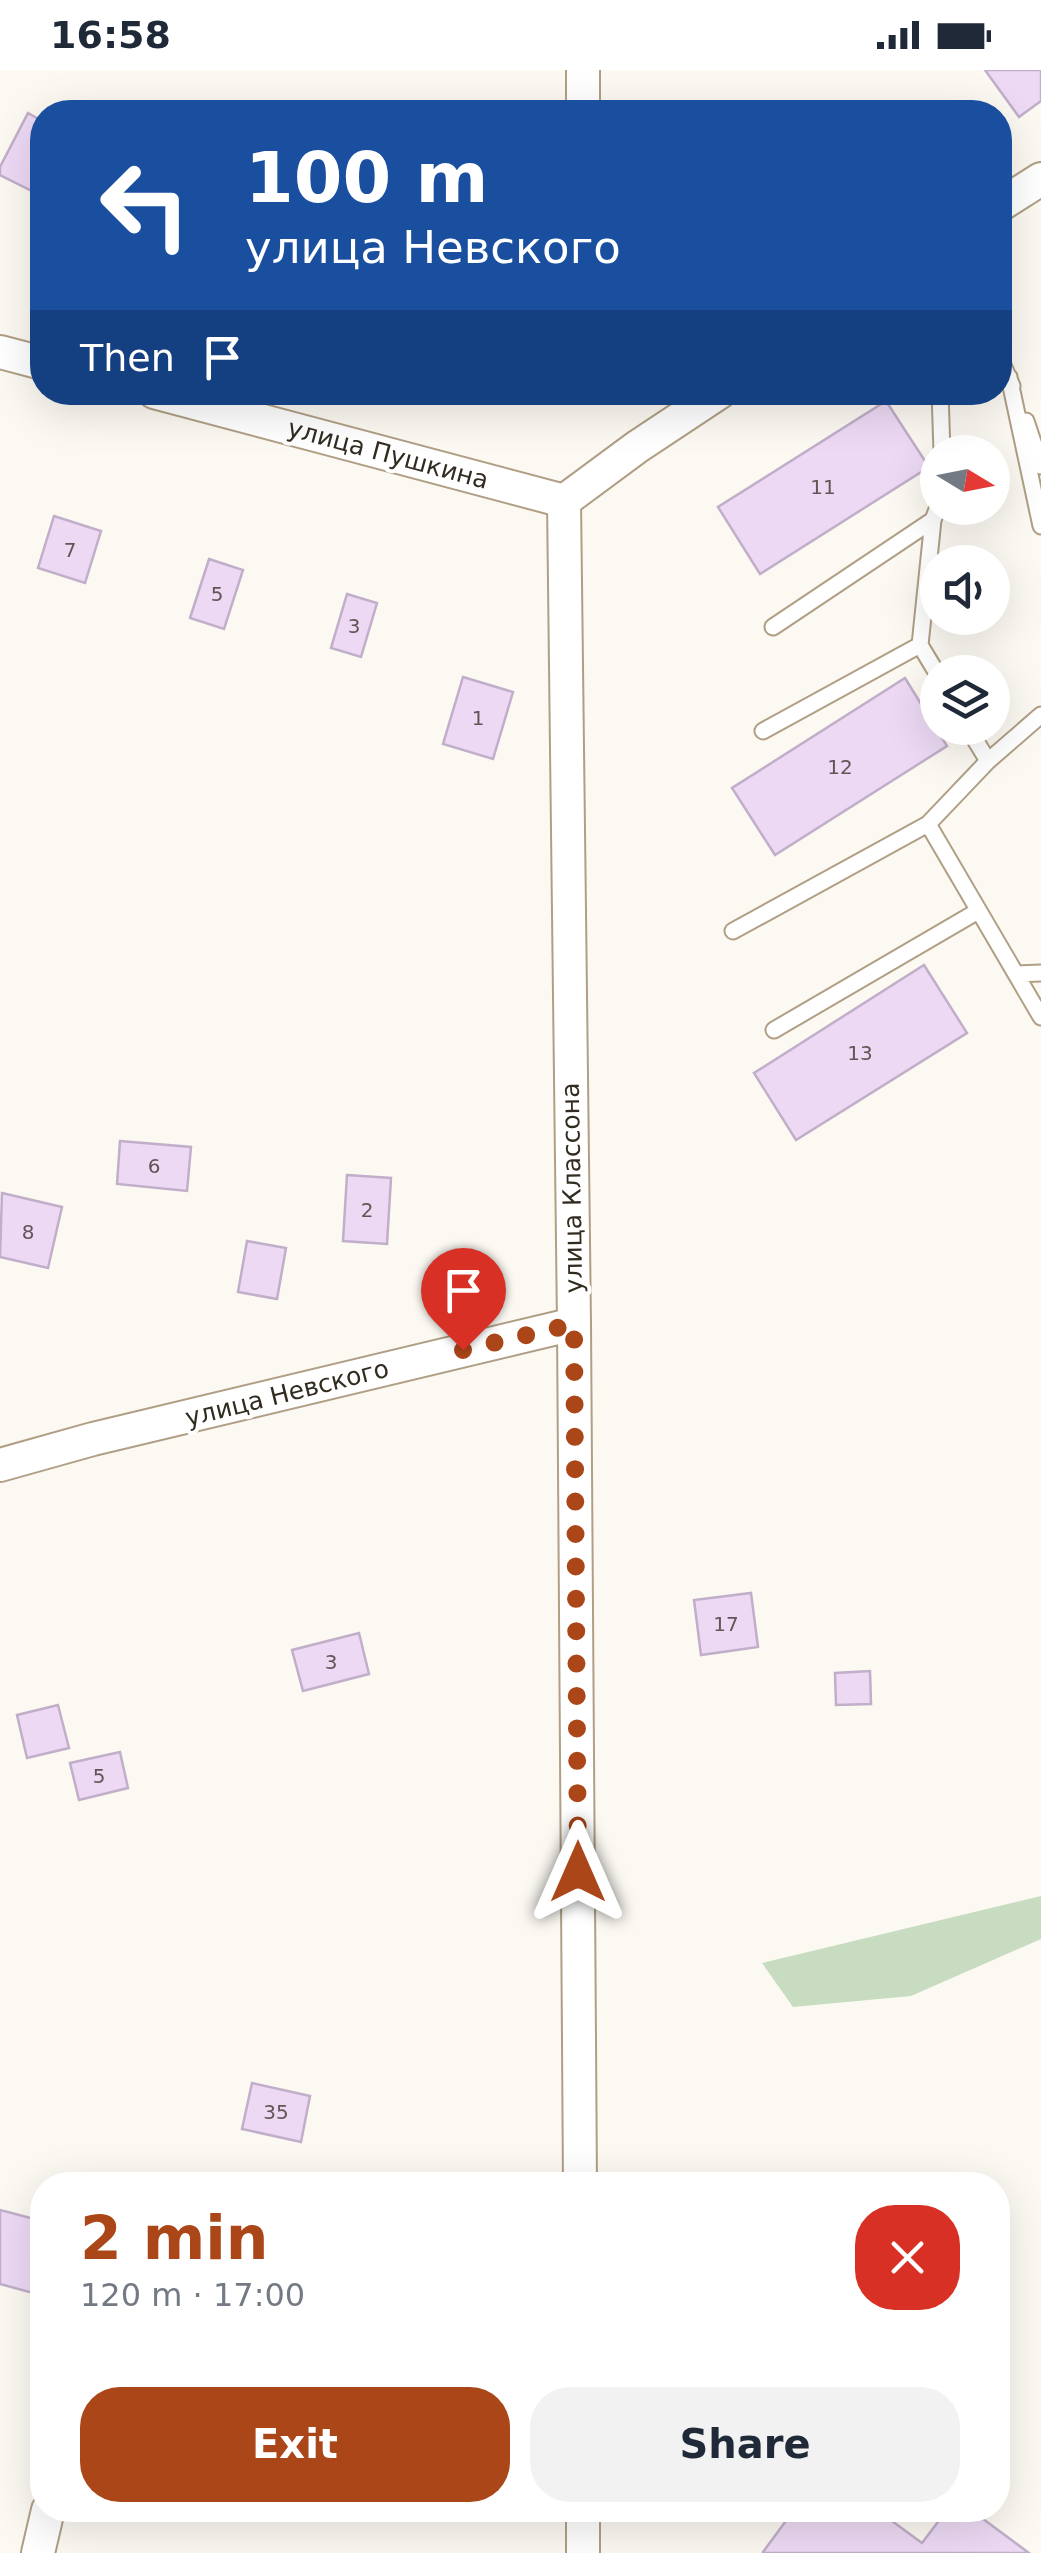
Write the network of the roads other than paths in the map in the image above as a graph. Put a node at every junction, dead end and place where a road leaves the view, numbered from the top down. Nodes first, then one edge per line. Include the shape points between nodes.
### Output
1 (582, 70) edge
2 (583, 100) edge
3 (1041, 179) edge
4 (1012, 197) edge
5 (0, 352) edge
6 (30, 360) edge
7 (1012, 385) edge
8 (1012, 391) edge
9 (203, 405) edge
10 (700, 405) edge
11 (940, 405) edge
12 (941, 435) edge
13 (1041, 466) edge
14 (564, 500) junction
15 (920, 524) edge
16 (934, 525) edge
17 (1041, 526) edge
18 (773, 628) dead end
19 (920, 645) junction
20 (926, 655) edge
21 (1041, 715) edge
22 (763, 732) dead end
23 (979, 745) edge
24 (988, 760) junction
25 (928, 824) junction
26 (978, 911) junction
27 (733, 931) dead end
28 (1041, 972) edge
29 (1016, 974) junction
30 (1041, 1017) edge
31 (774, 1030) dead end
32 (574, 1324) junction
33 (0, 1466) edge
34 (580, 2172) edge
35 (45, 2522) edge
36 (582, 2522) edge
37 (38, 2553) edge
38 (583, 2553) edge

1 - 2 street
3 - 4 street
5 - 6 street
7 - 13 lane
8 - 17 lane
9 - 14 street, улица Пушкина
10 - 14 street
11 - 12 lane
14 - 32 street, улица Классона
15 - 18 lane
16 - 19 lane
19 - 20 lane
19 - 22 lane
21 - 24 lane
23 - 24 lane
24 - 25 lane
25 - 26 lane
25 - 27 lane
26 - 29 lane
26 - 31 lane
28 - 29 lane
29 - 30 lane
32 - 33 street, улица Невского
32 - 34 street, улица Классона
35 - 37 street
36 - 38 street

